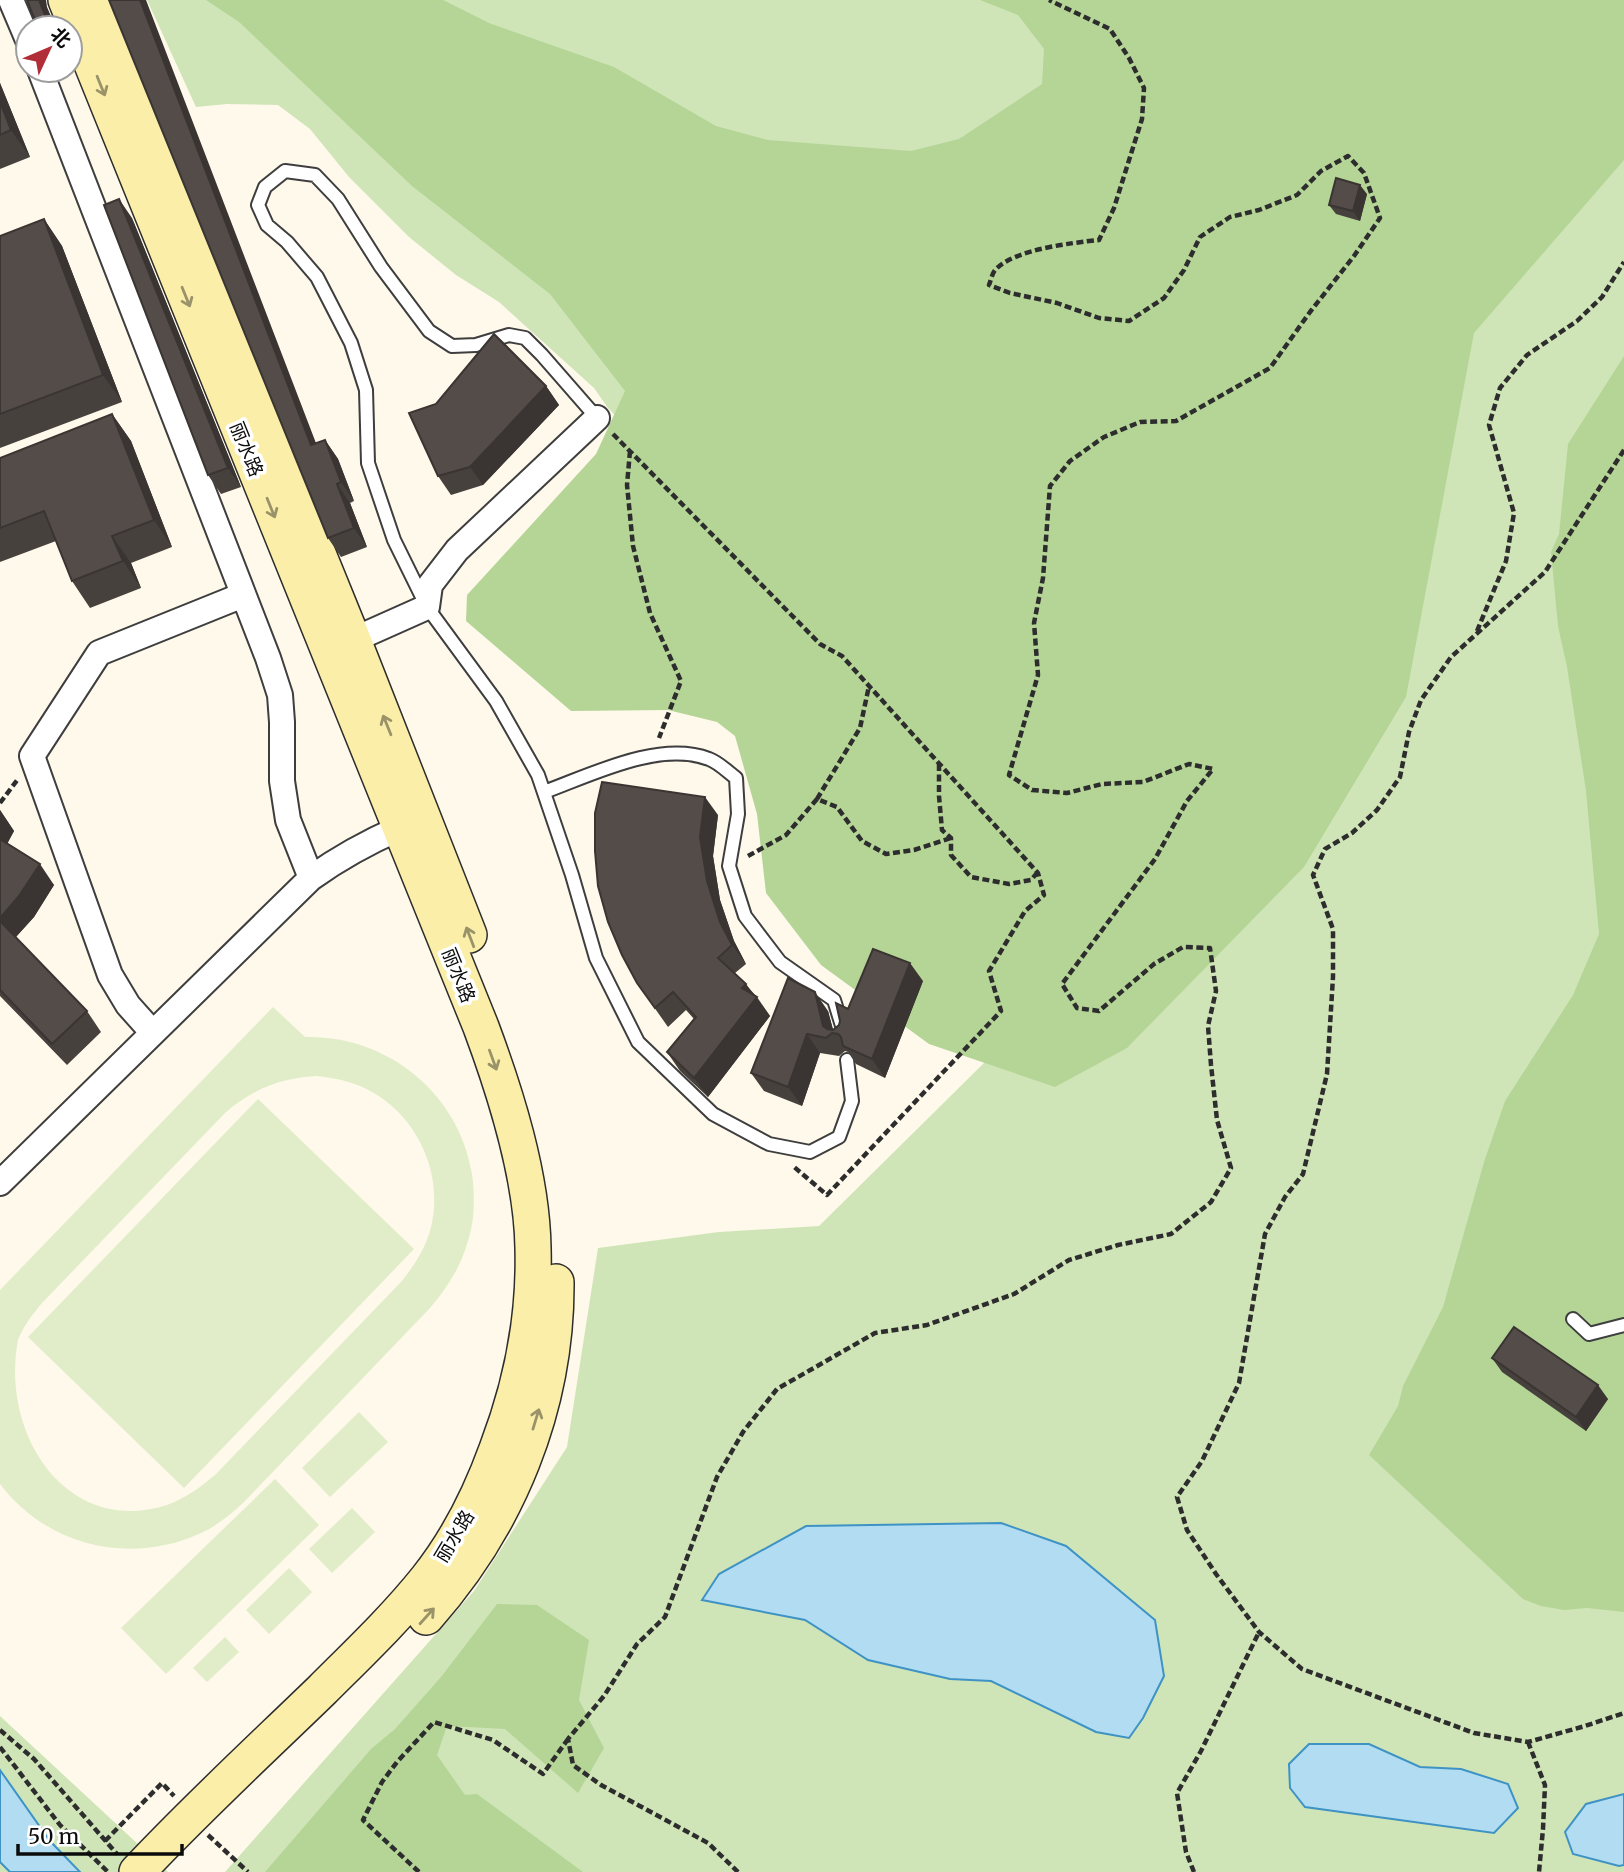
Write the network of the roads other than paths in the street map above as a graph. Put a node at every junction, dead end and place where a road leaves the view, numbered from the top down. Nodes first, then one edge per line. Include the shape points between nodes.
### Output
1 (66, 0) edge
2 (93, 0) edge
3 (45, 84) edge
4 (597, 418) joint
5 (243, 595) junction
6 (427, 607) junction
7 (353, 640) junction
8 (544, 792) junction
9 (400, 828) junction
10 (311, 878) junction
11 (153, 1033) junction
12 (844, 1040) edge
13 (847, 1060) edge
14 (0, 1183) edge
15 (1573, 1319) dead end
16 (1624, 1325) edge
17 (200, 1826) junction
18 (150, 1865) edge

1 -> 9 main road, 丽水路
2 - 7 main road, 丽水路
3 - 5 street
4 - 6 street via 457,550 430,585
4 - 6 lane via 525,338 509,335 476,345 452,345 429,331 338,199 315,175 285,171 265,187 258,205 267,225 317,277 351,343 366,390 368,463 394,540
5 - 10 street via 280,695 288,820
5 - 11 street via 99,653 32,756 110,975
6 - 7 street
6 - 8 lane via 496,701
17 -> 7 main road, 丽水路 via 381,1665 459,1577 482,1545 516,1477 543,1398 552,1350 555,1240 533,1109
8 - 12 lane via 634,759 676,752 711,759 736,778 738,814 729,866 745,916 780,962 834,1000
8 - 13 lane via 596,958 638,1042 713,1114 769,1144 810,1152 839,1138 852,1101
9 - 10 street
9 -> 17 main road, 丽水路 via 485,1040 515,1136 533,1245 531,1320 524,1358 493,1462 447,1551 389,1623
10 - 11 street
11 - 14 street
15 - 16 lane via 1589,1334
17 - 18 main road, 丽水路

